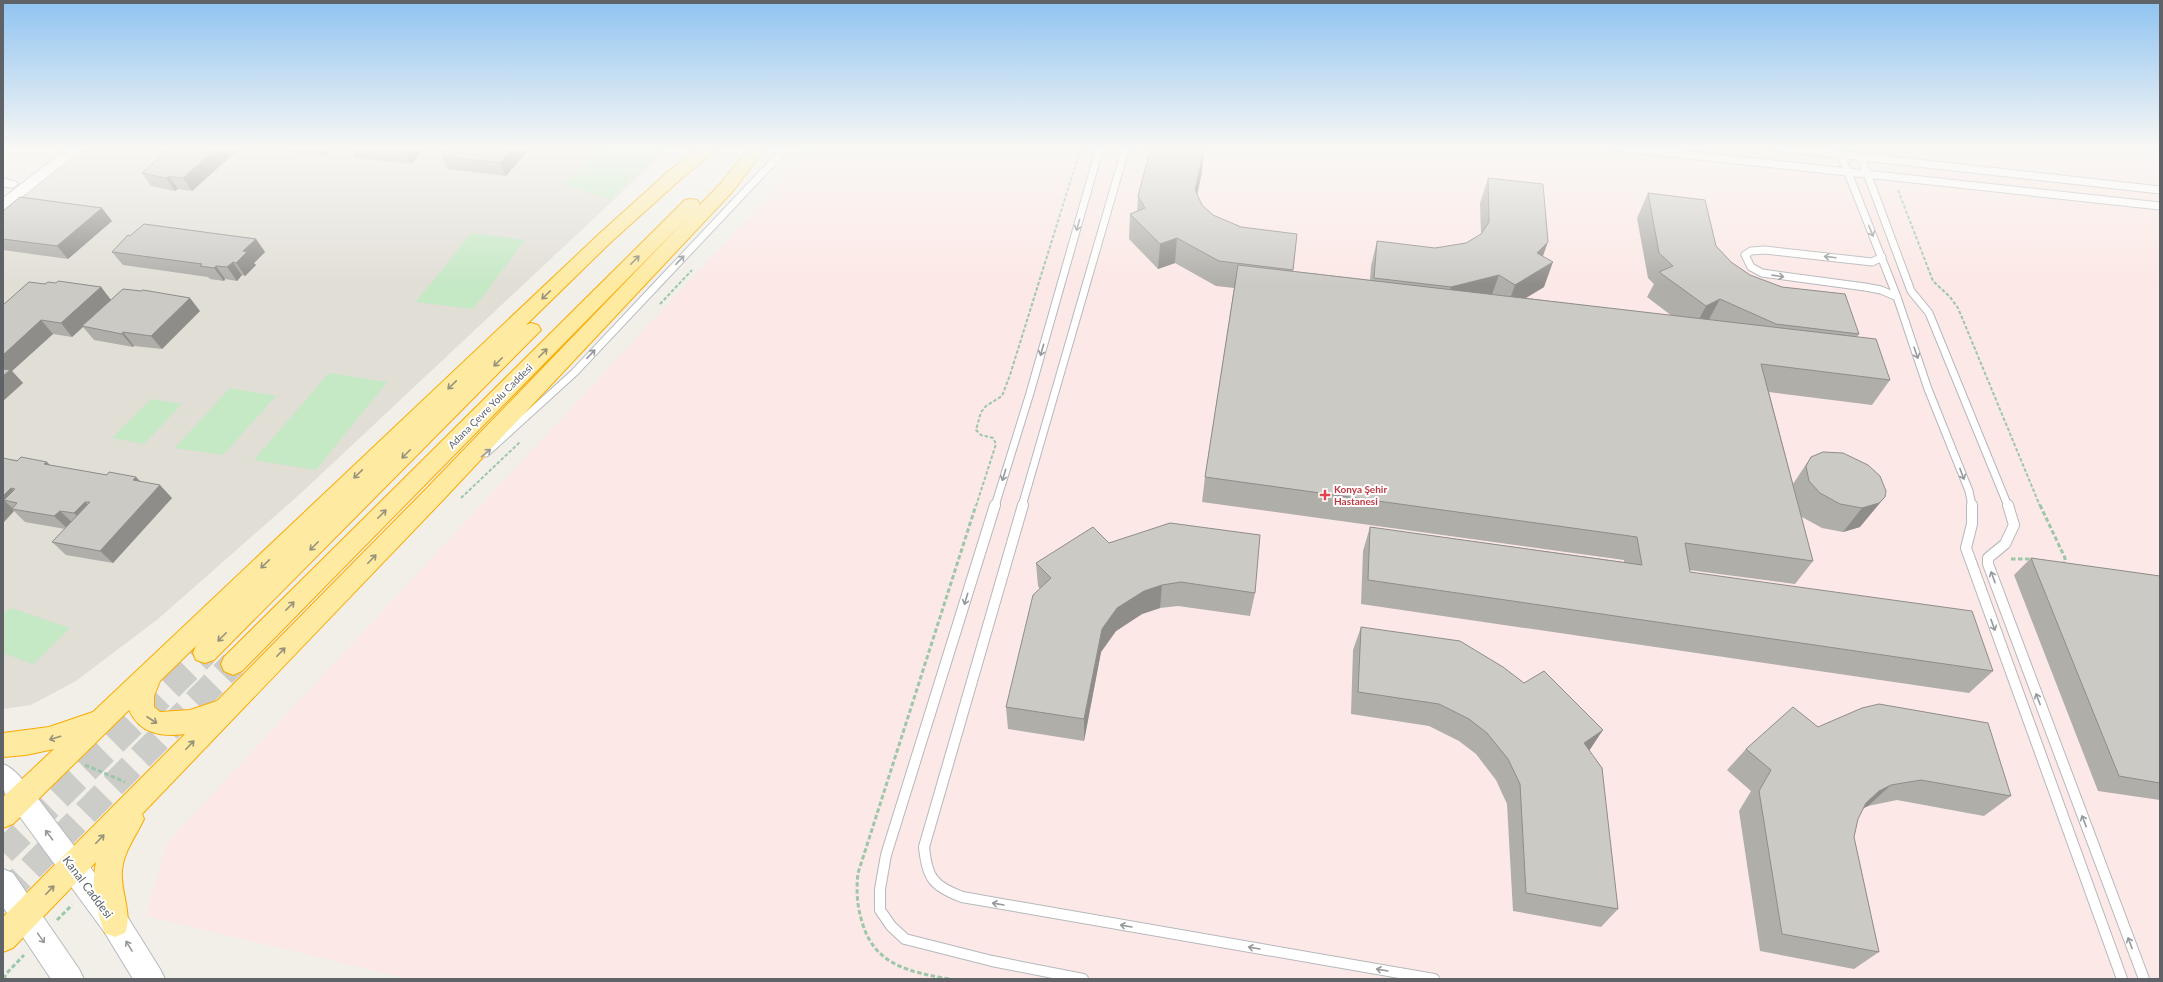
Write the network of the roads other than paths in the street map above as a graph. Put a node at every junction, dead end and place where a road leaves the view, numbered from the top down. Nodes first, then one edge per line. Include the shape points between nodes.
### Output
1 (19, 193) edge
2 (655, 193) edge
3 (668, 193) edge
4 (701, 193) edge
5 (721, 193) edge
6 (744, 193) edge
7 (1087, 193) edge
8 (1113, 193) edge
9 (1856, 193) edge
10 (1874, 193) edge
11 (2034, 193) edge
12 (3, 205) edge
13 (2160, 206) edge
14 (1882, 257) junction
15 (1897, 297) junction
16 (434, 495) junction
17 (205, 654) tunnel mouth
18 (233, 664) tunnel mouth
19 (150, 674) junction
20 (227, 708) junction
21 (104, 718) junction
22 (3, 744) edge
23 (3, 774) edge
24 (151, 786) junction
25 (12, 806) edge
26 (81, 877) junction
27 (3, 883) edge
28 (115, 923) junction
29 (33, 926) junction
30 (3, 938) edge
31 (69, 979) edge
32 (150, 979) edge
33 (1083, 979) edge
34 (1434, 979) edge
35 (2122, 979) edge
36 (2144, 979) edge

1 - 12 street
2 -> 19 highway
3 -> 17 highway
18 -> 4 highway, Adana Çevre Yolu Caddesi
5 - 16 highway
16 -> 6 lane via 510,432 574,373
7 -> 33 lane via 1030,393 886,856 880,889 880,910 891,926 905,939 992,961
34 -> 8 lane via 962,897 932,882 925,866 924,848
9 -> 14 lane
36 -> 10 lane via 1988,564 1988,558 2005,544 2014,525 2004,492 1929,313 1911,291
11 - 13 lane
14 - 15 lane
14 -> 15 lane via 1872,262 1765,250 1747,252 1745,256 1752,269 1762,273 1866,287 1882,290
15 -> 35 lane via 1928,389 1969,491 1972,524 1966,538 1966,548
20 -> 16 highway
19 -> 20 highway via 142,689 140,700 141,710 154,723 166,726 181,724 211,716
19 - 21 highway
24 -> 20 highway
21 -> 22 highway via 52,739
21 - 25 highway
23 - 25 street
26 -> 24 highway
24 - 28 highway via 125,826 109,863 107,890
26 -> 25 main road, Kanal Caddesi
26 - 28 main road, Kanal Caddesi
29 -> 26 highway
27 - 29 main road
32 -> 28 main road, Kanal Caddesi
29 - 30 highway
29 -> 31 main road

